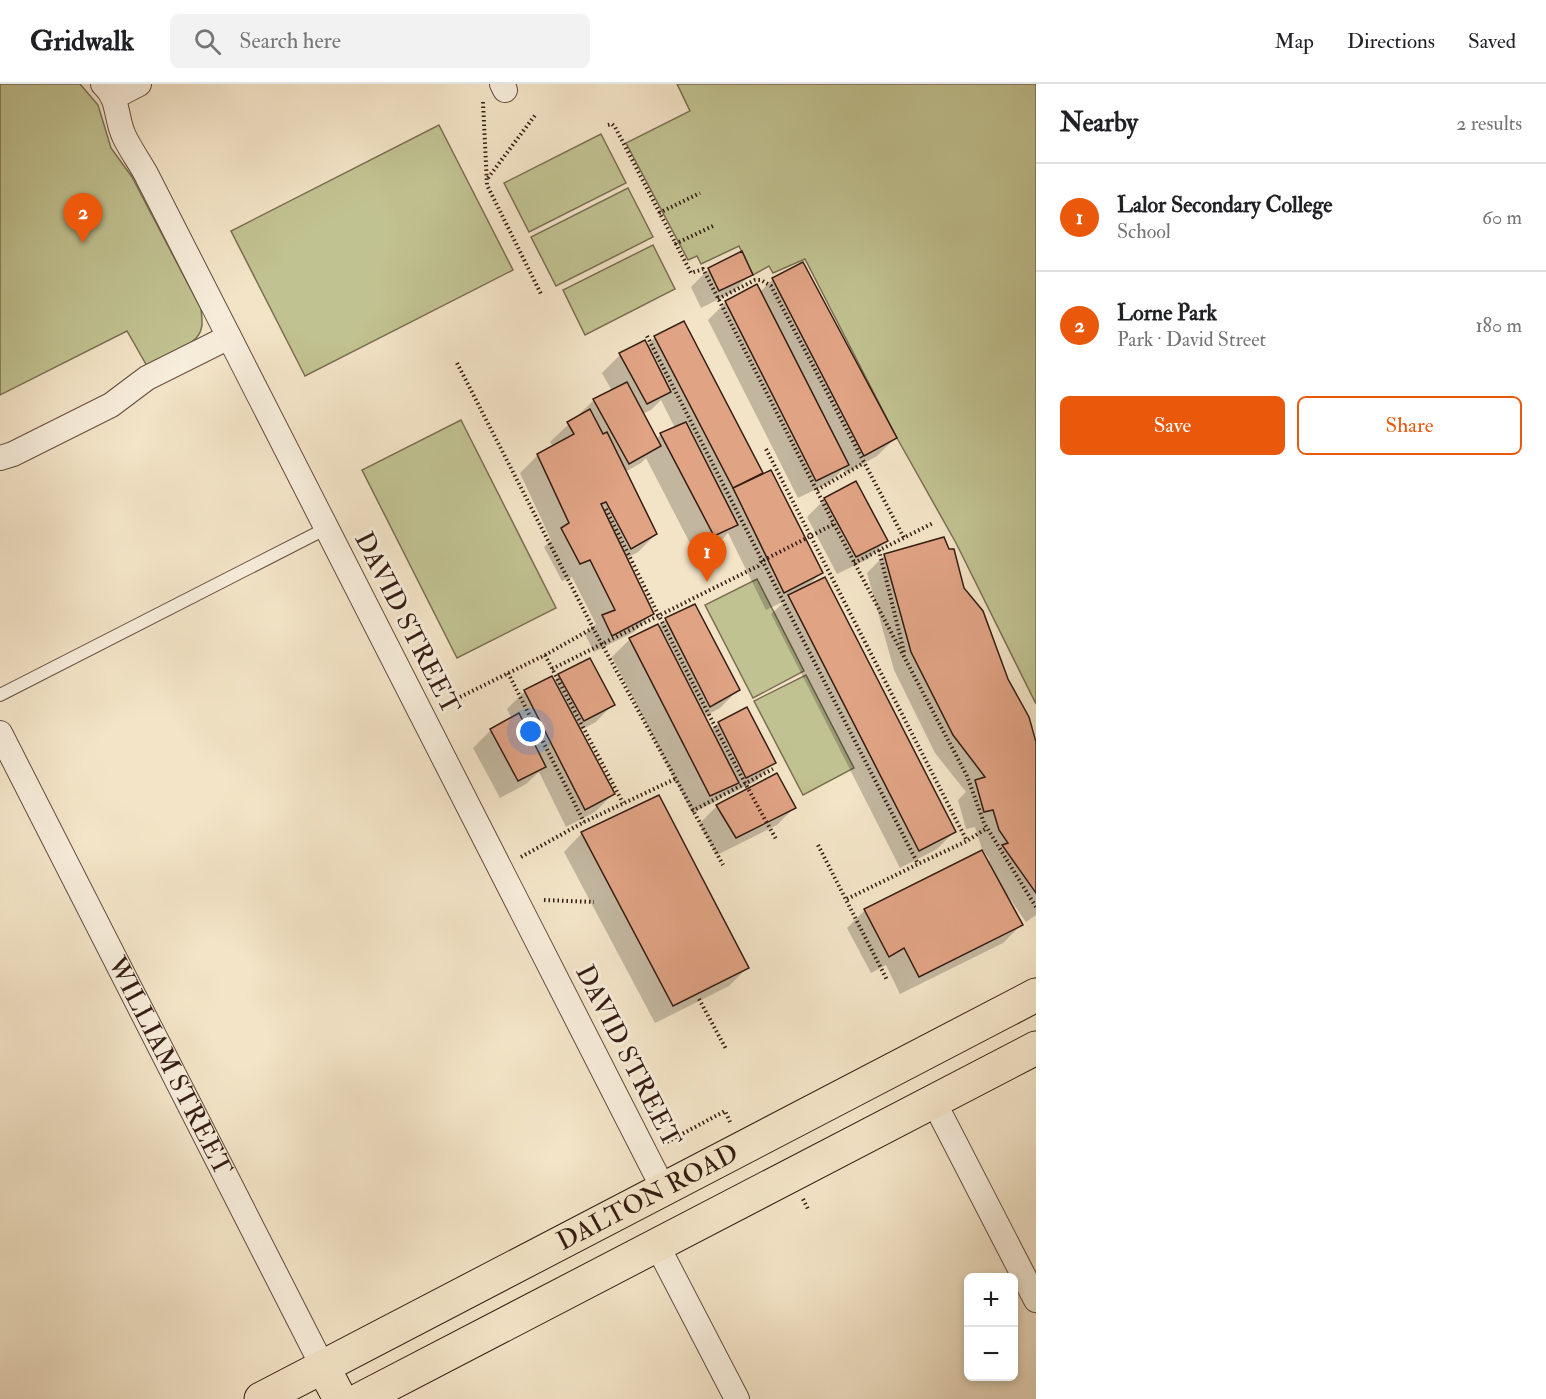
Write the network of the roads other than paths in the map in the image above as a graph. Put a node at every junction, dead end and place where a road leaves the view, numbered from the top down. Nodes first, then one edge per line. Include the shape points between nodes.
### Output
1 (139, 84) edge
2 (108, 90) edge
3 (229, 337) junction
4 (0, 458) edge
5 (327, 528) junction
6 (0, 695) edge
7 (0, 733) edge
8 (1036, 995) edge
9 (1036, 1048) edge
10 (912, 1060) junction
11 (934, 1102) junction
12 (663, 1188) junction
13 (657, 1245) junction
14 (1036, 1300) edge
15 (324, 1366) junction
16 (261, 1399) edge
17 (340, 1399) edge
18 (361, 1399) edge
19 (737, 1399) edge

1 - 2 street
2 - 3 street, DAVID STREET via 124,136
3 - 4 street via 147,378 111,405
3 - 5 street, DAVID STREET
5 - 6 lane
5 - 12 street, DAVID STREET
7 - 15 street, WILLIAM STREET
8 - 10 main road, DALTON ROAD
9 - 11 main road, DALTON ROAD
10 - 11 main road
10 - 12 main road, DALTON ROAD
11 - 13 main road, DALTON ROAD
11 - 14 street
12 - 15 main road, DALTON ROAD
13 - 18 main road, DALTON ROAD
13 - 19 street
15 - 16 main road, DALTON ROAD
15 - 17 main road, WILLIAM STREET

